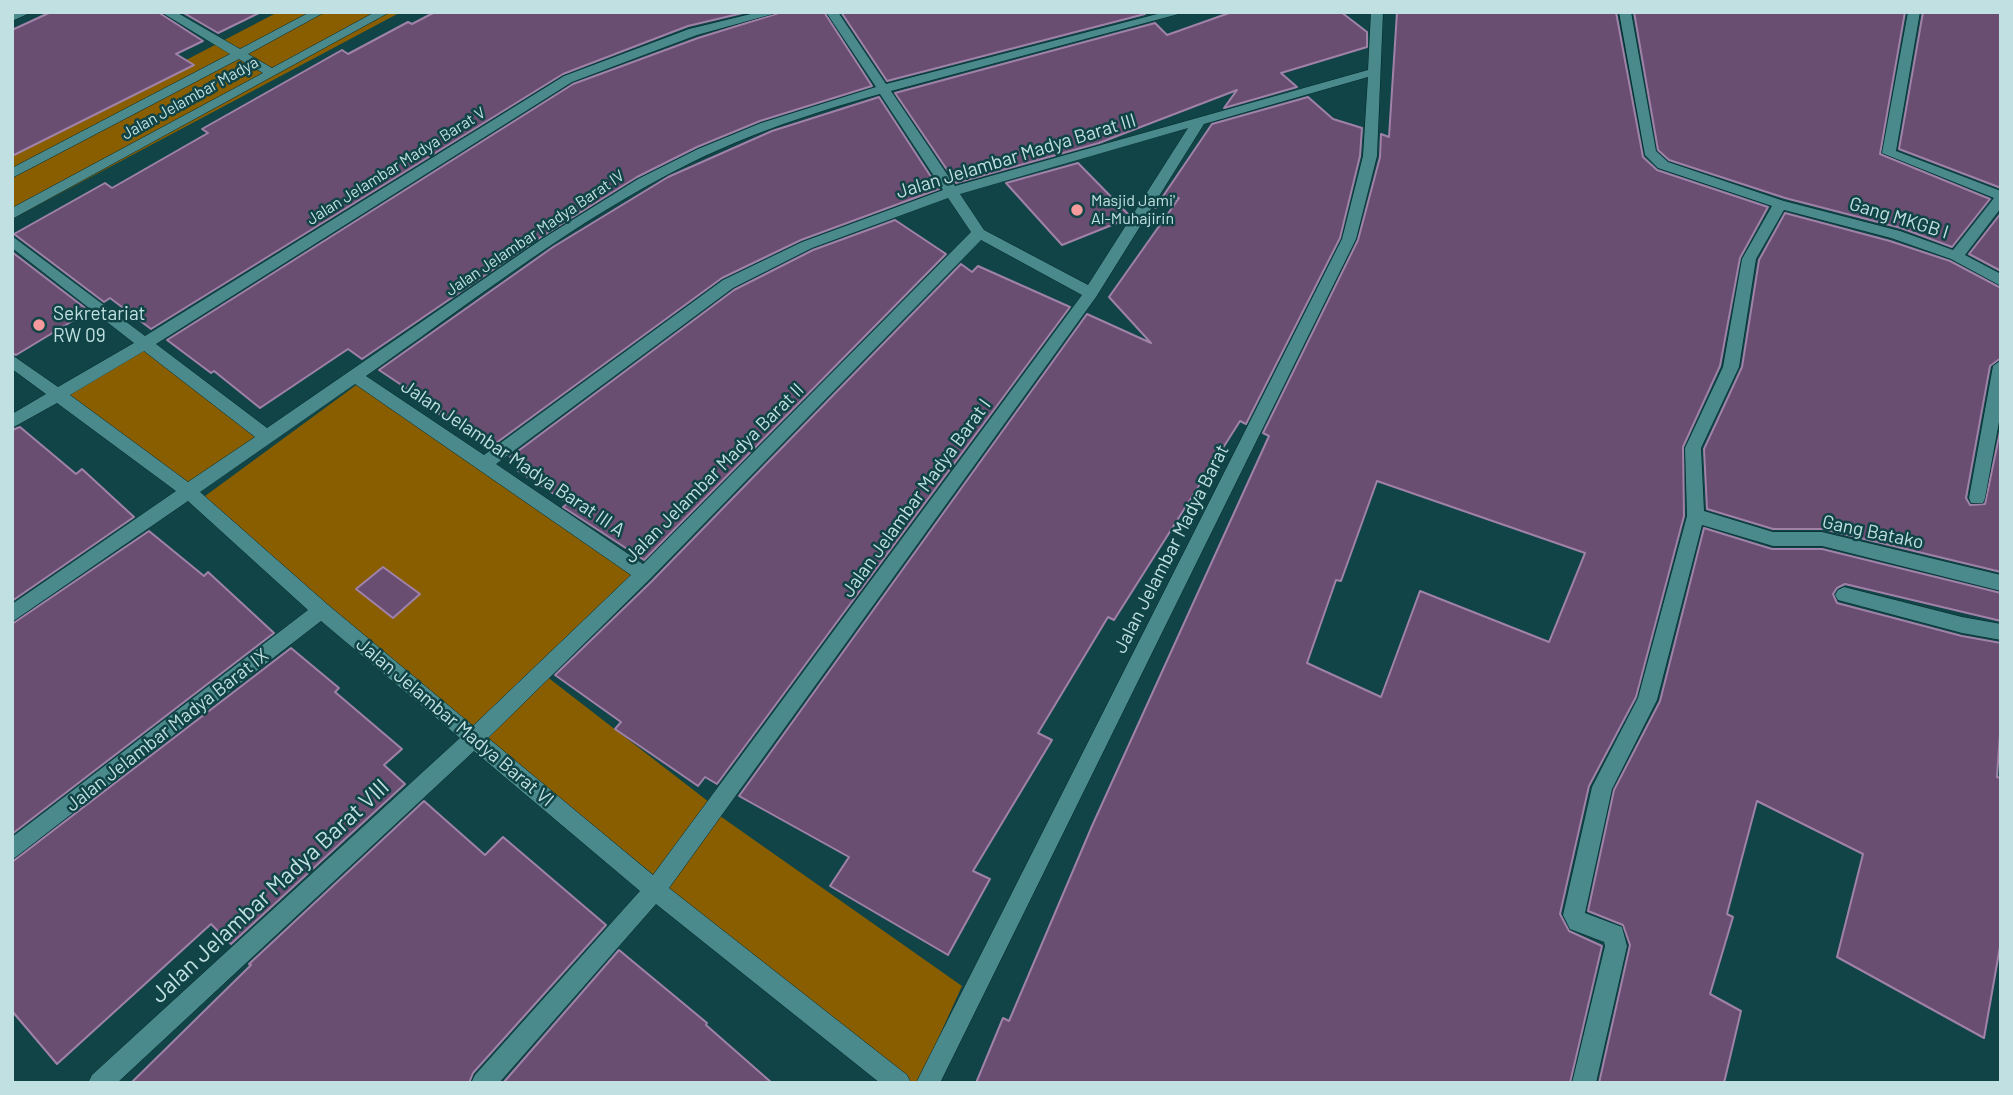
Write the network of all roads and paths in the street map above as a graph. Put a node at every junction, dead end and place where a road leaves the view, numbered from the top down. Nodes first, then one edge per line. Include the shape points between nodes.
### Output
1 (26, 12) edge
2 (167, 12) edge
3 (319, 12) edge
4 (384, 12) edge
5 (774, 12) edge
6 (832, 12) edge
7 (1180, 12) edge
8 (1377, 12) edge
9 (1625, 12) edge
10 (1914, 12) edge
11 (12, 18) edge
12 (239, 54) junction
13 (1373, 72) junction
14 (272, 73) junction
15 (882, 89) junction
16 (1199, 122) junction
17 (12, 174) edge
18 (953, 191) junction
19 (2001, 197) edge
20 (1780, 204) junction
21 (12, 214) edge
22 (979, 233) junction
23 (12, 240) edge
24 (1956, 256) junction
25 (2001, 281) edge
26 (1091, 293) junction
27 (145, 343) junction
28 (12, 360) edge
29 (2001, 366) edge
30 (357, 377) junction
31 (57, 395) junction
32 (12, 422) edge
33 (268, 438) junction
34 (484, 464) junction
35 (189, 492) junction
36 (1977, 498) dead end
37 (1696, 516) junction
38 (645, 574) junction
39 (2001, 583) edge
40 (1844, 595) dead end
41 (321, 610) junction
42 (12, 614) edge
43 (2001, 632) edge
44 (475, 737) junction
45 (12, 850) edge
46 (655, 890) junction
47 (100, 1083) edge
48 (483, 1083) edge
49 (899, 1083) edge
50 (928, 1083) edge
51 (1584, 1083) edge

1 - 11 street
2 - 12 street
3 - 12 street, Jalan Jelambar Madya
4 - 14 street, Jalan Jelambar Madya
5 - 27 street, Jalan Jelambar Madya Barat V via 692,32 568,79
6 - 15 street
7 - 15 street, Jalan Jelambar Madya Barat IV
8 - 13 street, Jalan Jelambar Madya Barat
9 - 20 street, Gang MKGB I via 1650,152 1662,165
10 - 19 street via 1889,153
12 - 14 street
12 - 17 street, Jalan Jelambar Madya
13 - 16 street, Jalan Jelambar Madya Barat III
13 - 50 street, Jalan Jelambar Madya Barat via 1370,156 1349,239
14 - 21 street, Jalan Jelambar Madya
15 - 18 street
15 - 30 street, Jalan Jelambar Madya Barat IV via 756,130 644,182 593,211
16 - 18 street, Jalan Jelambar Madya Barat III
16 - 26 street, Jalan Jelambar Madya Barat I
18 - 22 street
18 - 34 street, Jalan Jelambar Madya Barat III via 807,245 746,274 681,316
19 - 24 street
20 - 24 street, Gang MKGB I via 1895,234
20 - 37 street via 1749,259 1731,367 1693,448
22 - 26 street
22 - 38 street, Jalan Jelambar Madya Barat II
23 - 27 street
24 - 25 street, Gang MKGB I
26 - 46 street, Jalan Jelambar Madya Barat I
27 - 31 street, Jalan Jelambar Madya Barat V
27 - 33 street
28 - 31 street, Jalan Jelambar Madya Barat VI
29 - 36 street
30 - 33 street, Jalan Jelambar Madya Barat IV
30 - 34 street, Jalan Jelambar Madya Barat III A
31 - 32 street, Jalan Jelambar Madya Barat V
31 - 35 street, Jalan Jelambar Madya Barat VI
33 - 35 street, Jalan Jelambar Madya Barat IV
34 - 38 street, Jalan Jelambar Madya Barat III A
35 - 41 street, Jalan Jelambar Madya Barat VI
35 - 42 street, Jalan Jelambar Madya Barat IV
37 - 39 street, Gang Batako via 1773,540 1822,539
37 - 51 street via 1647,701 1602,787 1574,915 1616,940
38 - 44 street, Jalan Jelambar Madya Barat II
40 - 43 street
41 - 44 street, Jalan Jelambar Madya Barat VI
41 - 45 street, Jalan Jelambar Madya Barat IX
44 - 46 street, Jalan Jelambar Madya Barat VI
44 - 47 street, Jalan Jelambar Madya Barat VIII
46 - 48 street, Jalan Jelambar Madya Barat I
46 - 49 street, Jalan Jelambar Madya Barat VI

